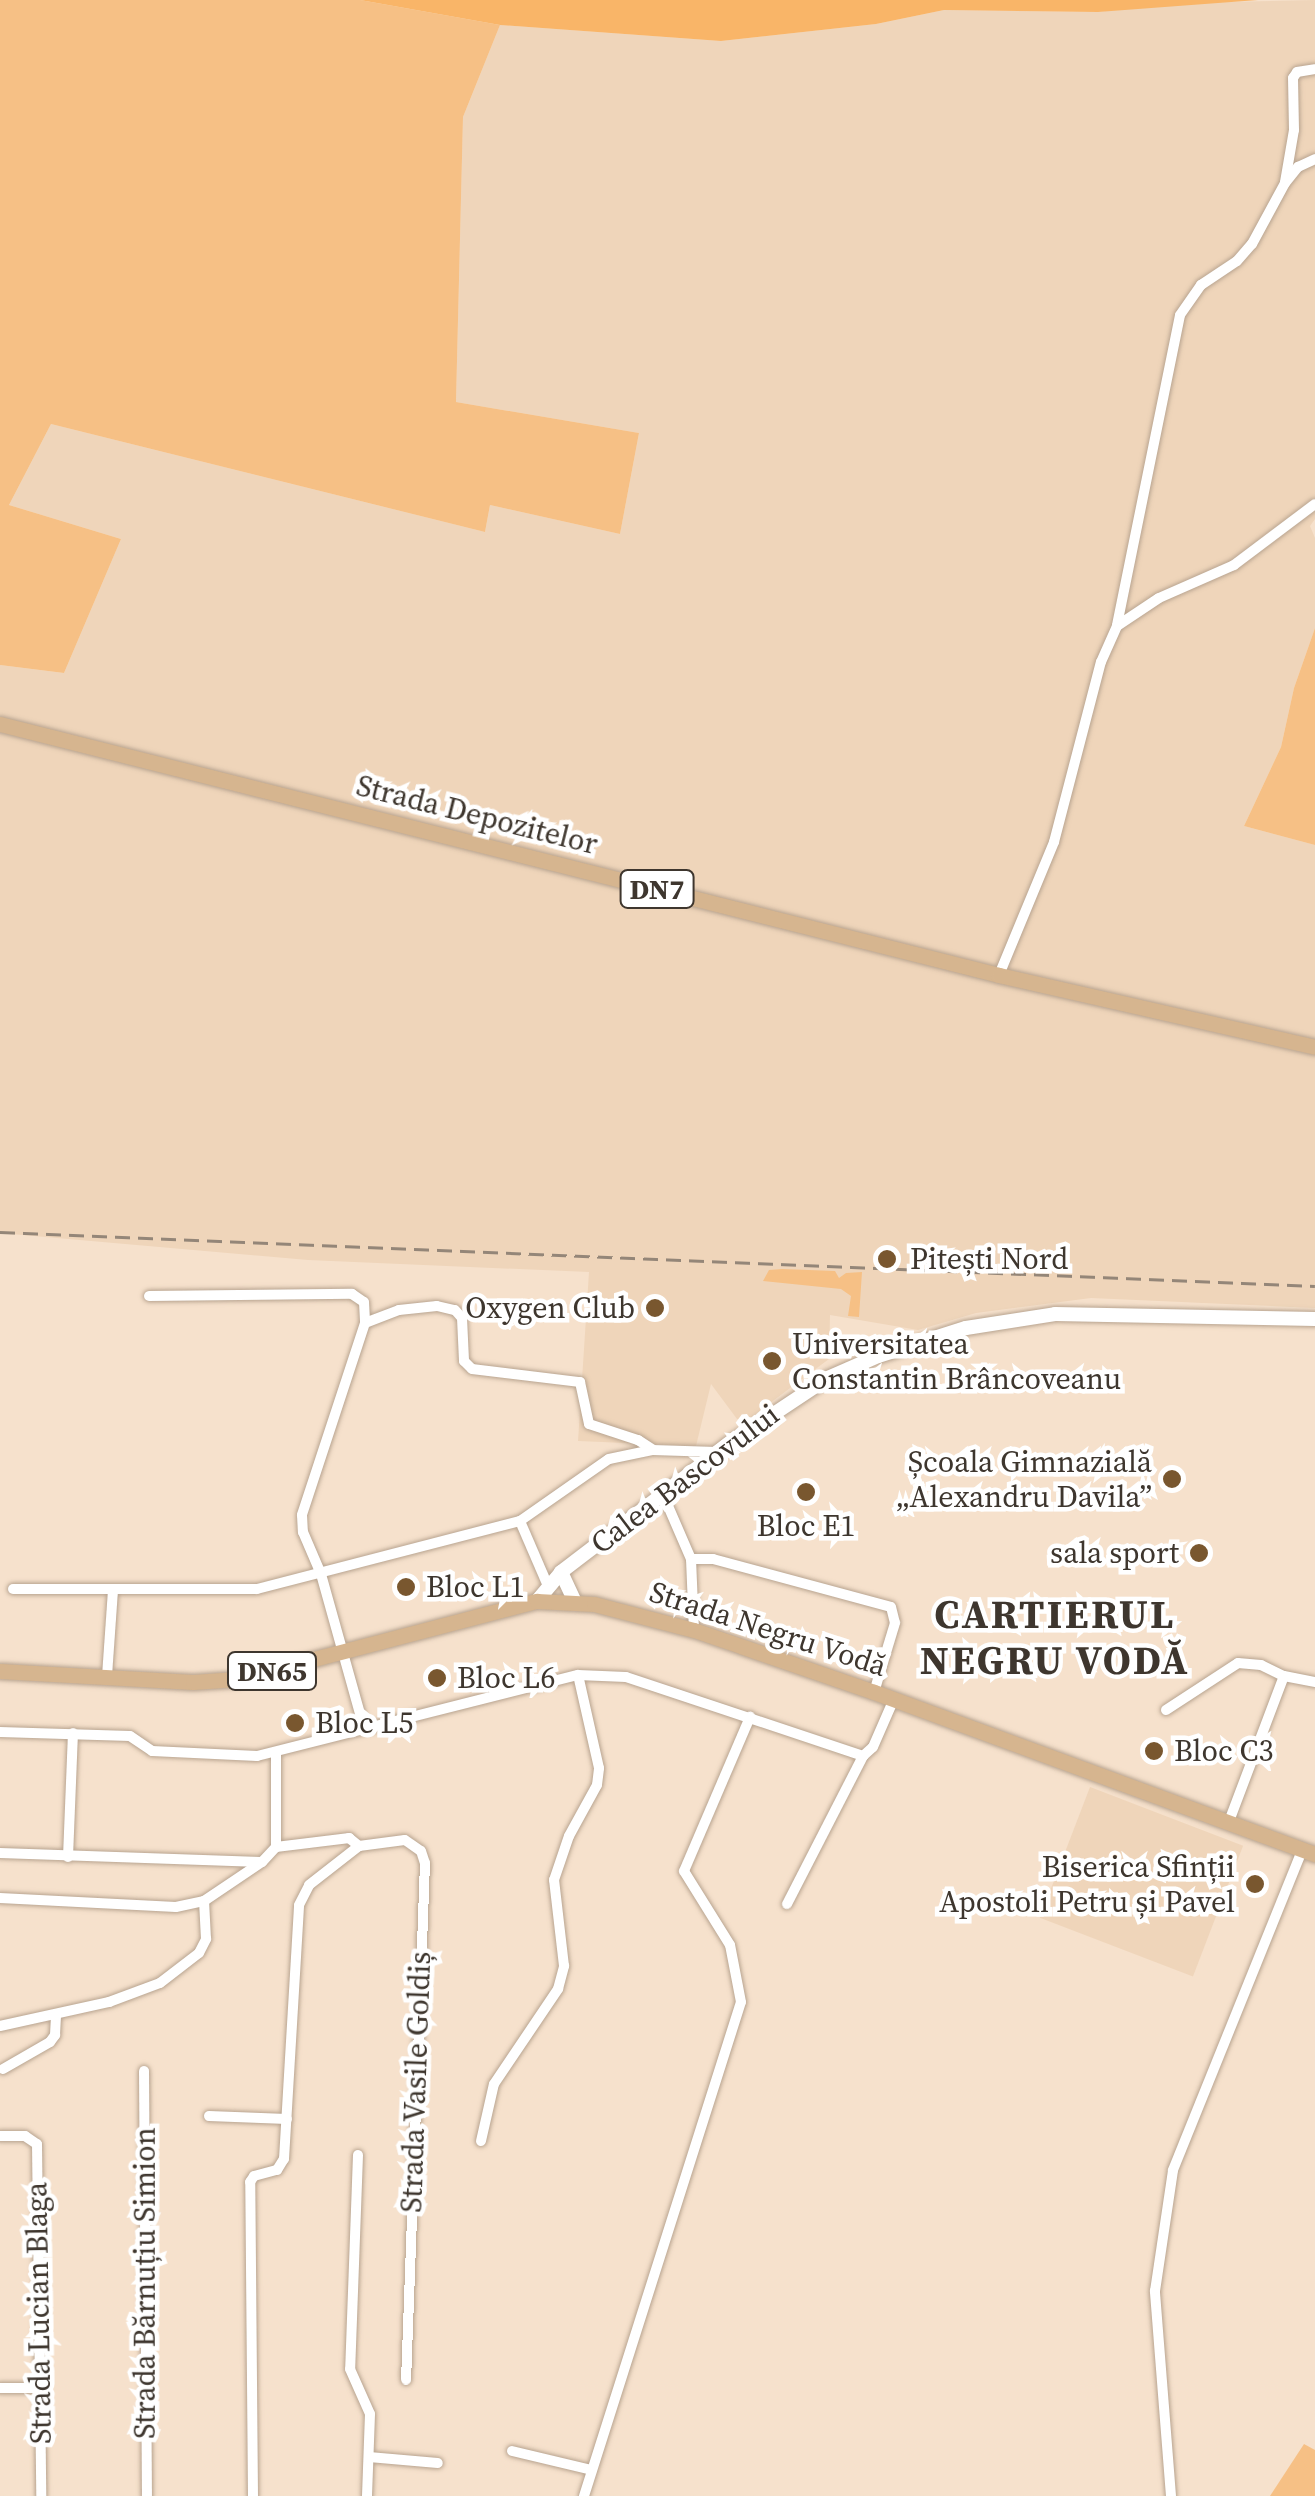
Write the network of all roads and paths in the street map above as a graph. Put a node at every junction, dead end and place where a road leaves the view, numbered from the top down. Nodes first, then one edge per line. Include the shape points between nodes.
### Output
1 (1315, 69) edge
2 (1315, 159) edge
3 (1285, 184) junction
4 (1315, 504) edge
5 (1117, 626) junction
6 (0, 724) edge
7 (999, 975) junction
8 (1315, 1047) edge
9 (149, 1296) dead end
10 (1315, 1319) edge
11 (365, 1323) junction
12 (652, 1450) junction
13 (717, 1452) junction
14 (662, 1492) junction
15 (520, 1521) junction
16 (691, 1559) junction
17 (561, 1572) junction
18 (321, 1574) junction
19 (548, 1586) junction
20 (13, 1589) dead end
21 (113, 1591) junction
22 (537, 1601) junction
23 (575, 1602) junction
24 (694, 1630) junction
25 (345, 1652) junction
26 (0, 1671) edge
27 (578, 1675) junction
28 (107, 1676) junction
29 (1284, 1676) junction
30 (1315, 1682) edge
31 (874, 1692) junction
32 (894, 1699) junction
33 (1166, 1710) dead end
34 (750, 1717) junction
35 (364, 1728) junction
36 (0, 1732) edge
37 (73, 1733) junction
38 (276, 1753) junction
39 (863, 1756) junction
40 (1228, 1824) junction
41 (276, 1846) junction
42 (359, 1846) junction
43 (0, 1852) edge
44 (1309, 1852) edge
45 (68, 1857) junction
46 (262, 1862) junction
47 (0, 1898) edge
48 (204, 1901) junction
49 (786, 1904) dead end
50 (56, 2015) junction
51 (0, 2026) edge
52 (3, 2070) dead end
53 (144, 2070) dead end
54 (208, 2116) dead end
55 (287, 2119) junction
56 (0, 2136) edge
57 (481, 2141) dead end
58 (358, 2155) dead end
59 (406, 2380) dead end
60 (0, 2388) edge
61 (39, 2388) junction
62 (512, 2451) dead end
63 (369, 2457) junction
64 (438, 2463) dead end
65 (592, 2470) junction
66 (41, 2496) edge
67 (147, 2496) edge
68 (253, 2496) edge
69 (367, 2496) edge
70 (584, 2496) edge
71 (1172, 2496) edge

1 - 3 street via 1293,78
2 - 3 street
3 - 5 street via 1252,244 1201,284 1180,315
4 - 5 street via 1234,565 1159,598
5 - 7 street via 1101,662 1054,842
6 - 7 main road, Strada Depozitelor / DN7
7 - 8 main road, Strada Depozitelor / DN7
9 - 11 street via 361,1296
10 - 13 street, Calea Bascovului via 1106,1312 966,1328 828,1378
11 - 12 street via 398,1310 455,1310 462,1318 464,1361 472,1369 580,1382 589,1424
11 - 18 street via 302,1515
12 - 13 street
12 - 15 street via 609,1458
13 - 14 street, Calea Bascovului
14 - 16 street
14 - 17 street, Calea Bascovului
15 - 18 street
15 - 19 street
16 - 24 street
16 - 31 street via 713,1558 891,1607 895,1623
17 - 19 street, Calea Bascovului
17 - 23 street
18 - 21 street via 258,1589
18 - 25 street
19 - 22 street, Calea Bascovului
20 - 21 street
21 - 28 street
22 - 23 main road, Strada Negru Vodă
22 - 25 main road, DN65
23 - 24 main road, Strada Negru Vodă
24 - 31 main road, Strada Negru Vodă
25 - 28 main road, DN65 via 236,1679
25 - 35 street
26 - 28 main road, DN65
27 - 34 street via 626,1677
27 - 35 street
27 - 57 street via 599,1768 554,1880 564,1966 558,1989 494,2084
29 - 30 street
29 - 33 street via 1238,1663
29 - 40 street
31 - 32 main road, Strada Negru Vodă
32 - 39 street
32 - 40 main road, Strada Negru Vodă
34 - 39 street
34 - 65 street via 684,1871 730,1945 741,2002
35 - 38 street
36 - 37 street
37 - 38 street via 130,1736 152,1751
37 - 45 street
38 - 41 street
39 - 49 street
40 - 44 main road, Strada Negru Vodă
41 - 42 street via 349,1838
41 - 46 street
42 - 55 street via 309,1885 299,1906
42 - 59 street, Strada Vasile Goldiș via 405,1840 422,1851 425,1864
43 - 45 street
44 - 71 street via 1174,2170 1155,2291
45 - 46 street
46 - 48 street
47 - 48 street via 176,1907
48 - 50 street via 206,1939 180,1970 134,1995
50 - 51 street
50 - 52 street via 50,2042
53 - 67 street, Strada Bărnuțiu Simion
54 - 55 street
55 - 68 street via 282,2166 250,2182
56 - 61 street, Strada Lucian Blaga via 25,2136 37,2144
58 - 63 street via 350,2369 370,2414
60 - 61 street
61 - 66 street, Strada Lucian Blaga
62 - 65 street
63 - 64 street
63 - 69 street
65 - 70 street

